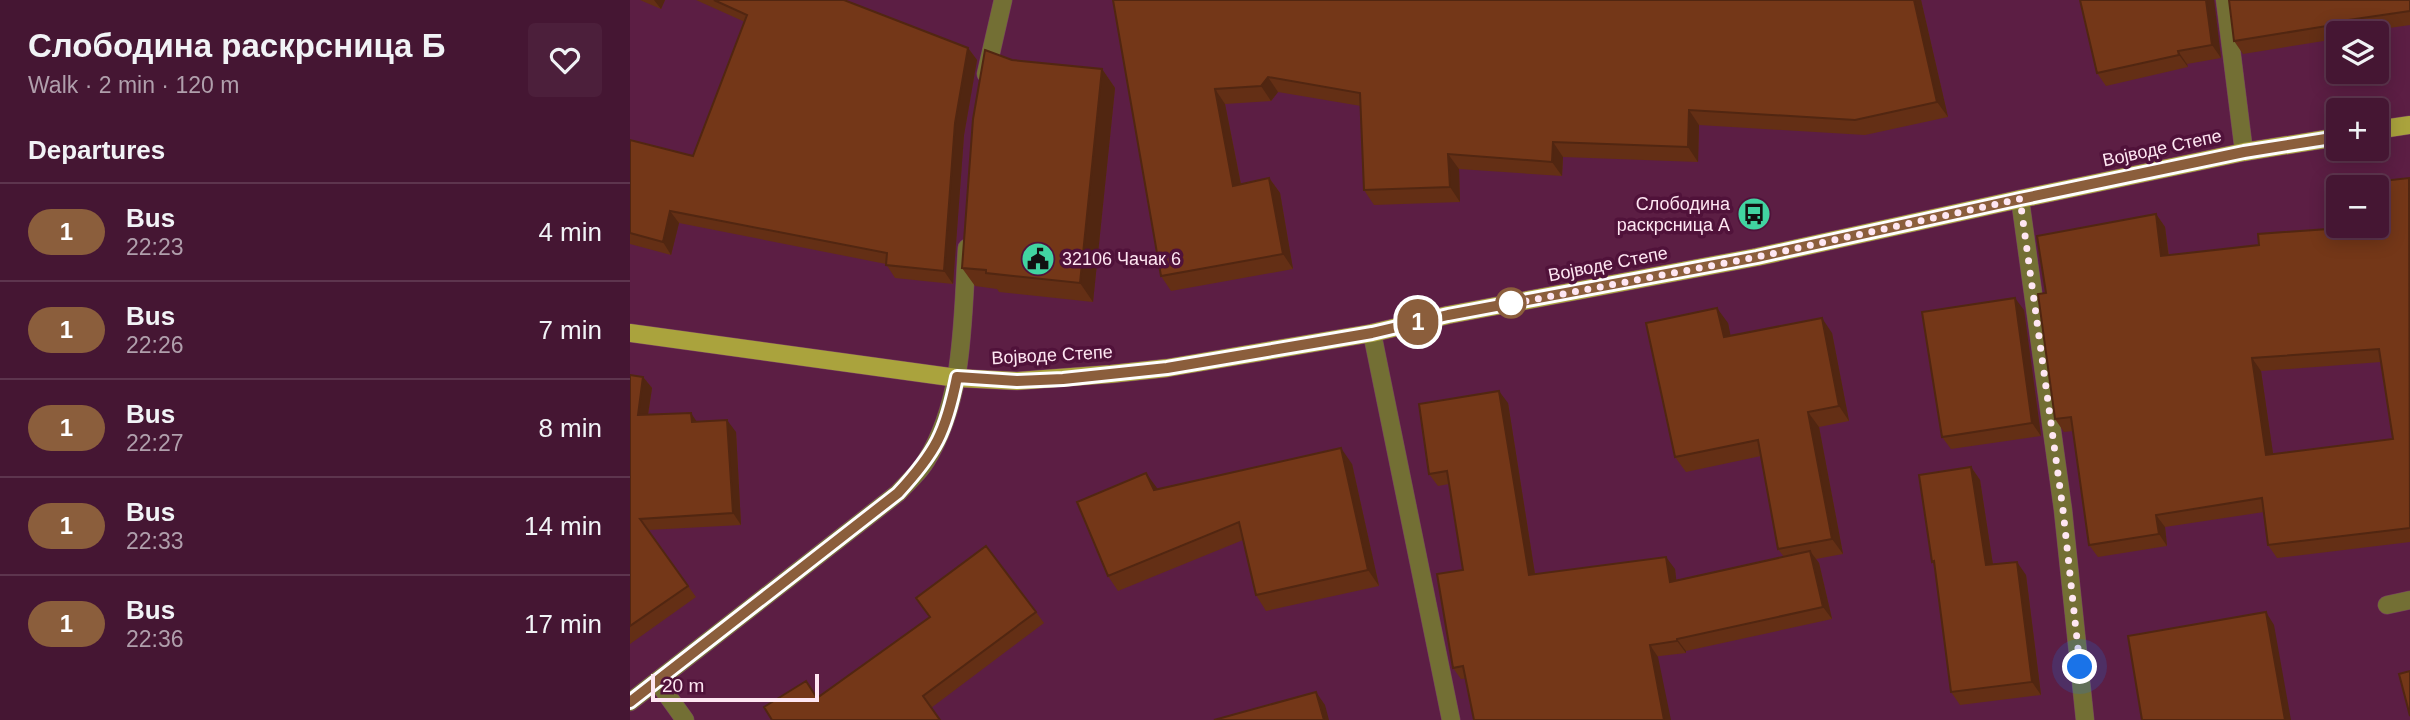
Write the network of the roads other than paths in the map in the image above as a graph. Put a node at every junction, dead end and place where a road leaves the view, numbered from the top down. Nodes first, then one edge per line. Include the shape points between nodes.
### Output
1 (1003, 0) edge
2 (2225, 0) edge
3 (982, 90) edge
4 (2410, 125) edge
5 (2389, 128) edge
6 (2326, 139) edge
7 (2244, 152) junction
8 (2020, 199) junction
9 (968, 233) edge
10 (630, 333) edge
11 (1372, 333) junction
12 (957, 377) junction
13 (2410, 600) edge
14 (2387, 605) dead end
15 (657, 681) junction
16 (630, 702) edge
17 (685, 720) edge
18 (1451, 720) edge
19 (2085, 720) edge

1 - 3 street
2 - 7 street
4 - 5 main road
6 - 7 main road, Војводе Степе
7 - 8 main road, Војводе Степе
8 - 11 main road, Војводе Степе via 1757,257
8 - 19 street via 2063,510
9 - 12 street
10 - 12 main road, Војводе Степе
11 - 12 main road, Војводе Степе via 1167,368 1017,381
11 - 18 street
12 - 15 street via 940,437 925,464 898,493
13 - 14 street
15 - 16 street
15 - 17 street

